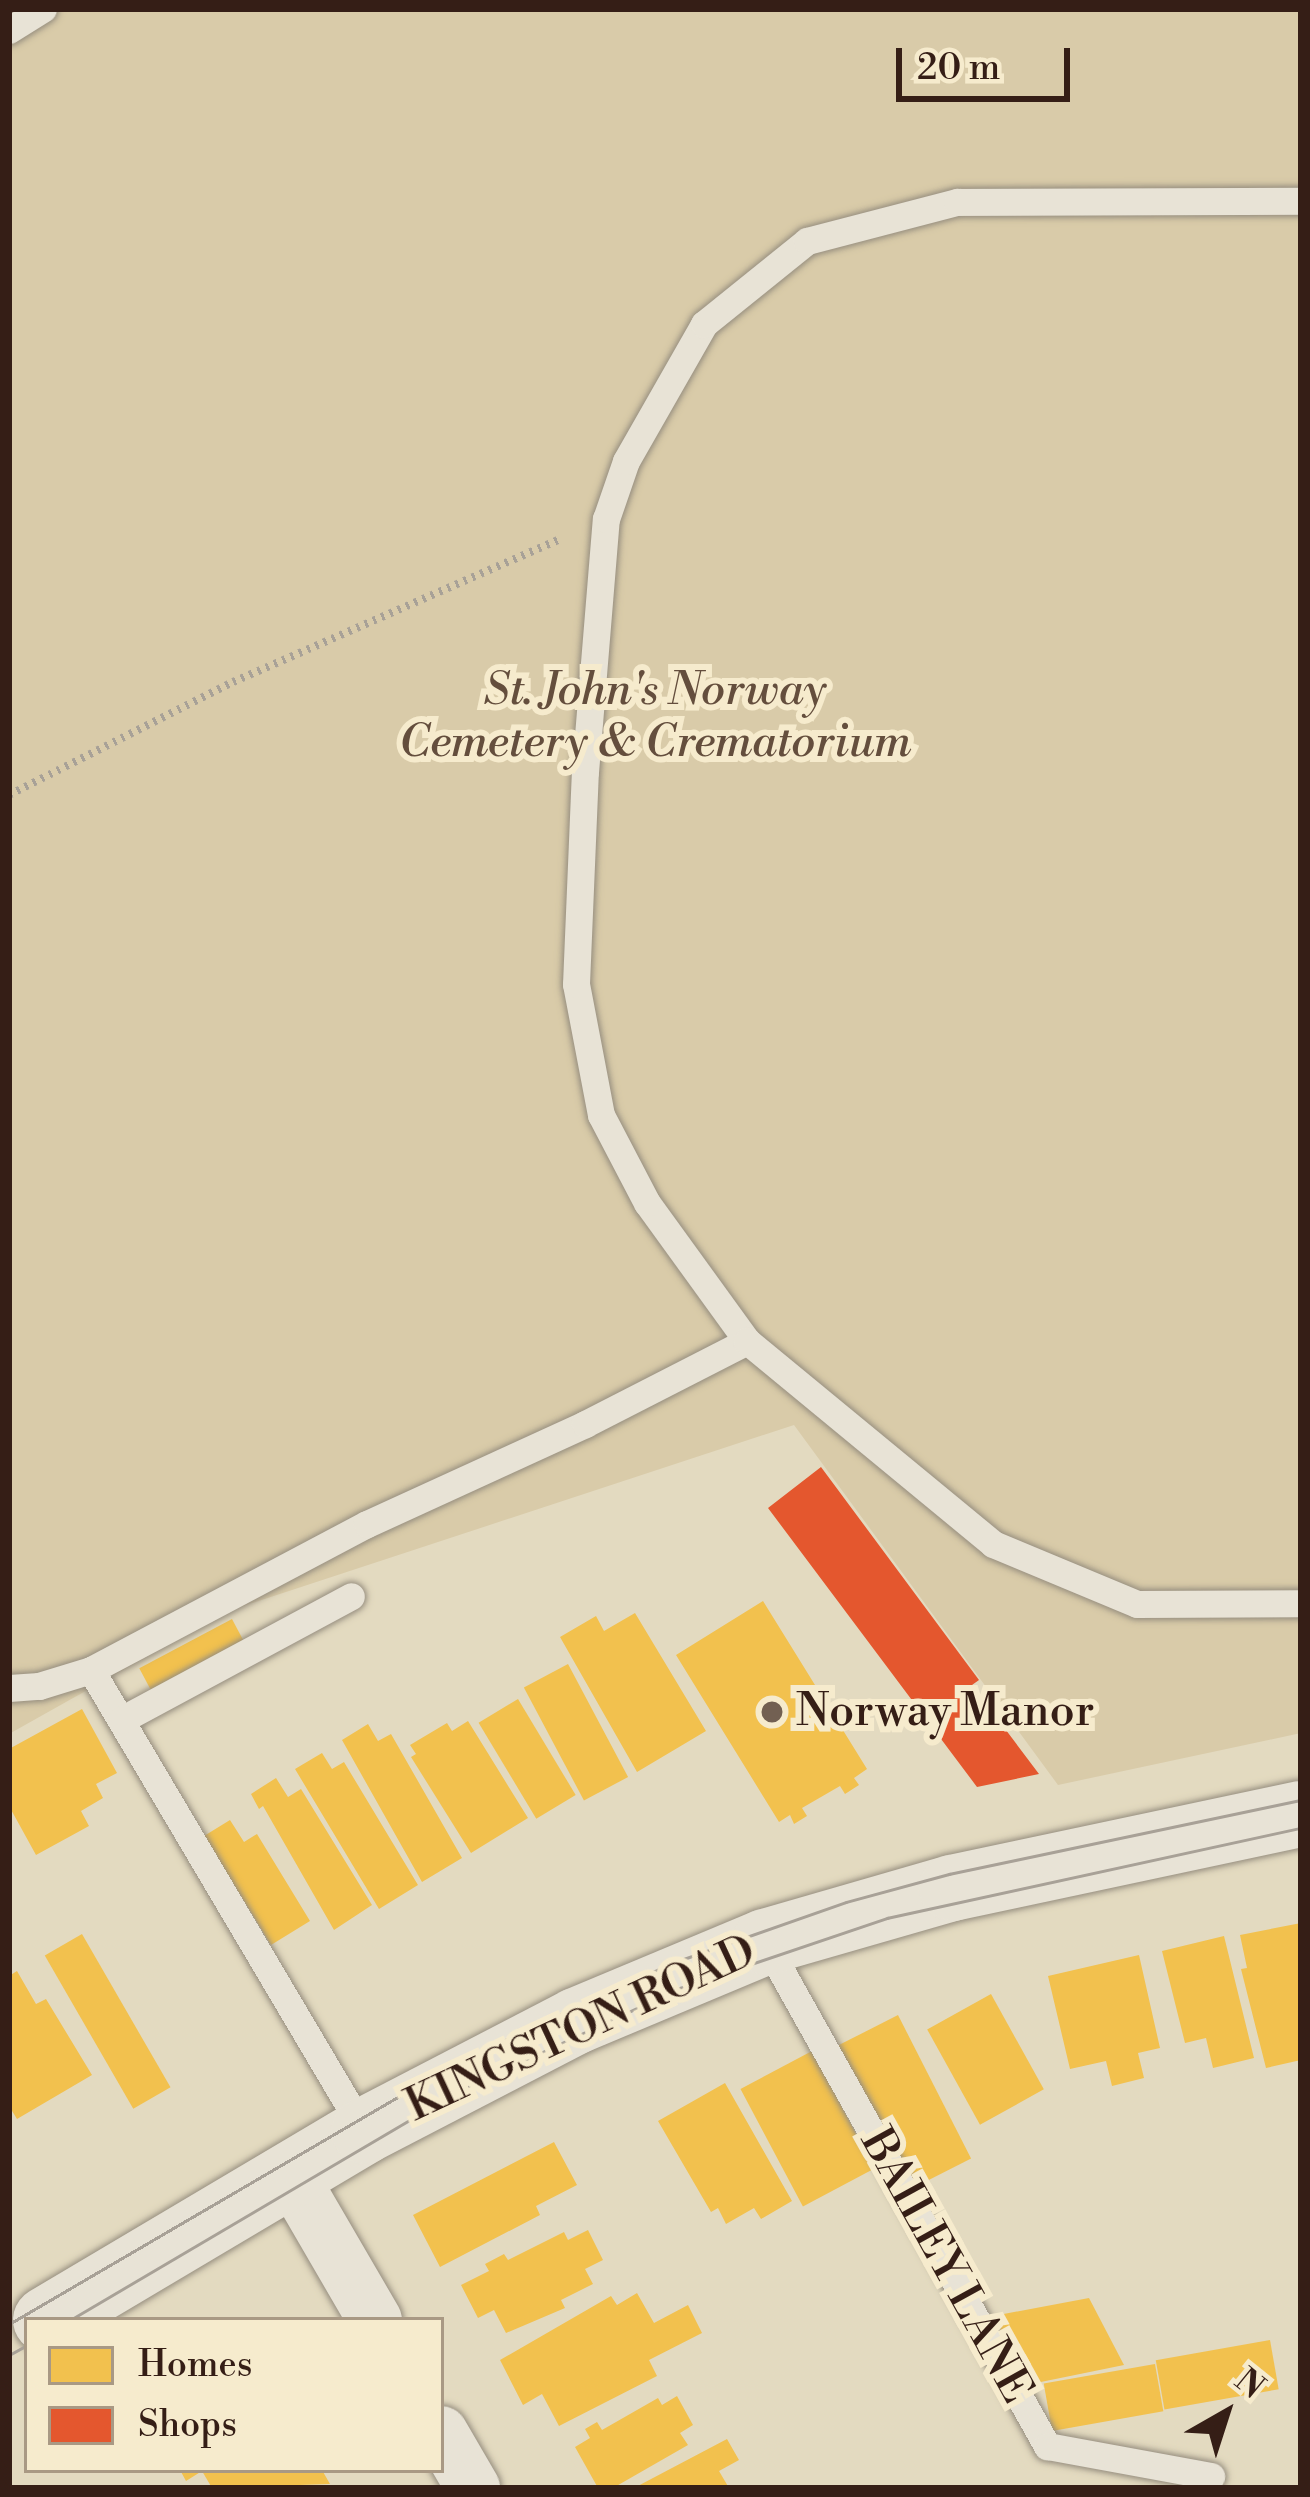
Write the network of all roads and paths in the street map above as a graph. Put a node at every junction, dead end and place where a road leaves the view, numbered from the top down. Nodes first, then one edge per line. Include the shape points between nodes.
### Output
1 (43, 9) edge
2 (9, 30) edge
3 (1301, 201) edge
4 (606, 519) junction
5 (9, 795) edge
6 (747, 1341) junction
7 (351, 1596) dead end
8 (1301, 1603) edge
9 (92, 1670) junction
10 (9, 1688) edge
11 (121, 1720) junction
12 (1301, 1814) edge
13 (765, 1942) junction
14 (364, 2131) junction
15 (290, 2174) junction
16 (51, 2317) edge
17 (373, 2317) edge
18 (444, 2438) edge
19 (1211, 2476) dead end
20 (473, 2488) edge

1 - 2 lane
3 - 4 lane via 957,202 807,242 704,325 626,461
4 - 5 path via 233,682
4 - 6 lane via 577,984 601,1115 647,1203
6 - 8 lane via 993,1544 1137,1604
6 - 9 lane via 367,1524
7 - 11 lane
9 - 10 lane
9 - 11 lane
11 - 14 lane
12 - 13 main road, KINGSTON ROAD via 952,1888
13 - 14 main road, KINGSTON ROAD via 576,2021
13 - 19 lane, BAILEY LANE via 1047,2446
14 - 15 main road, KINGSTON ROAD
15 - 16 main road, KINGSTON ROAD
15 - 17 street
18 - 20 street

